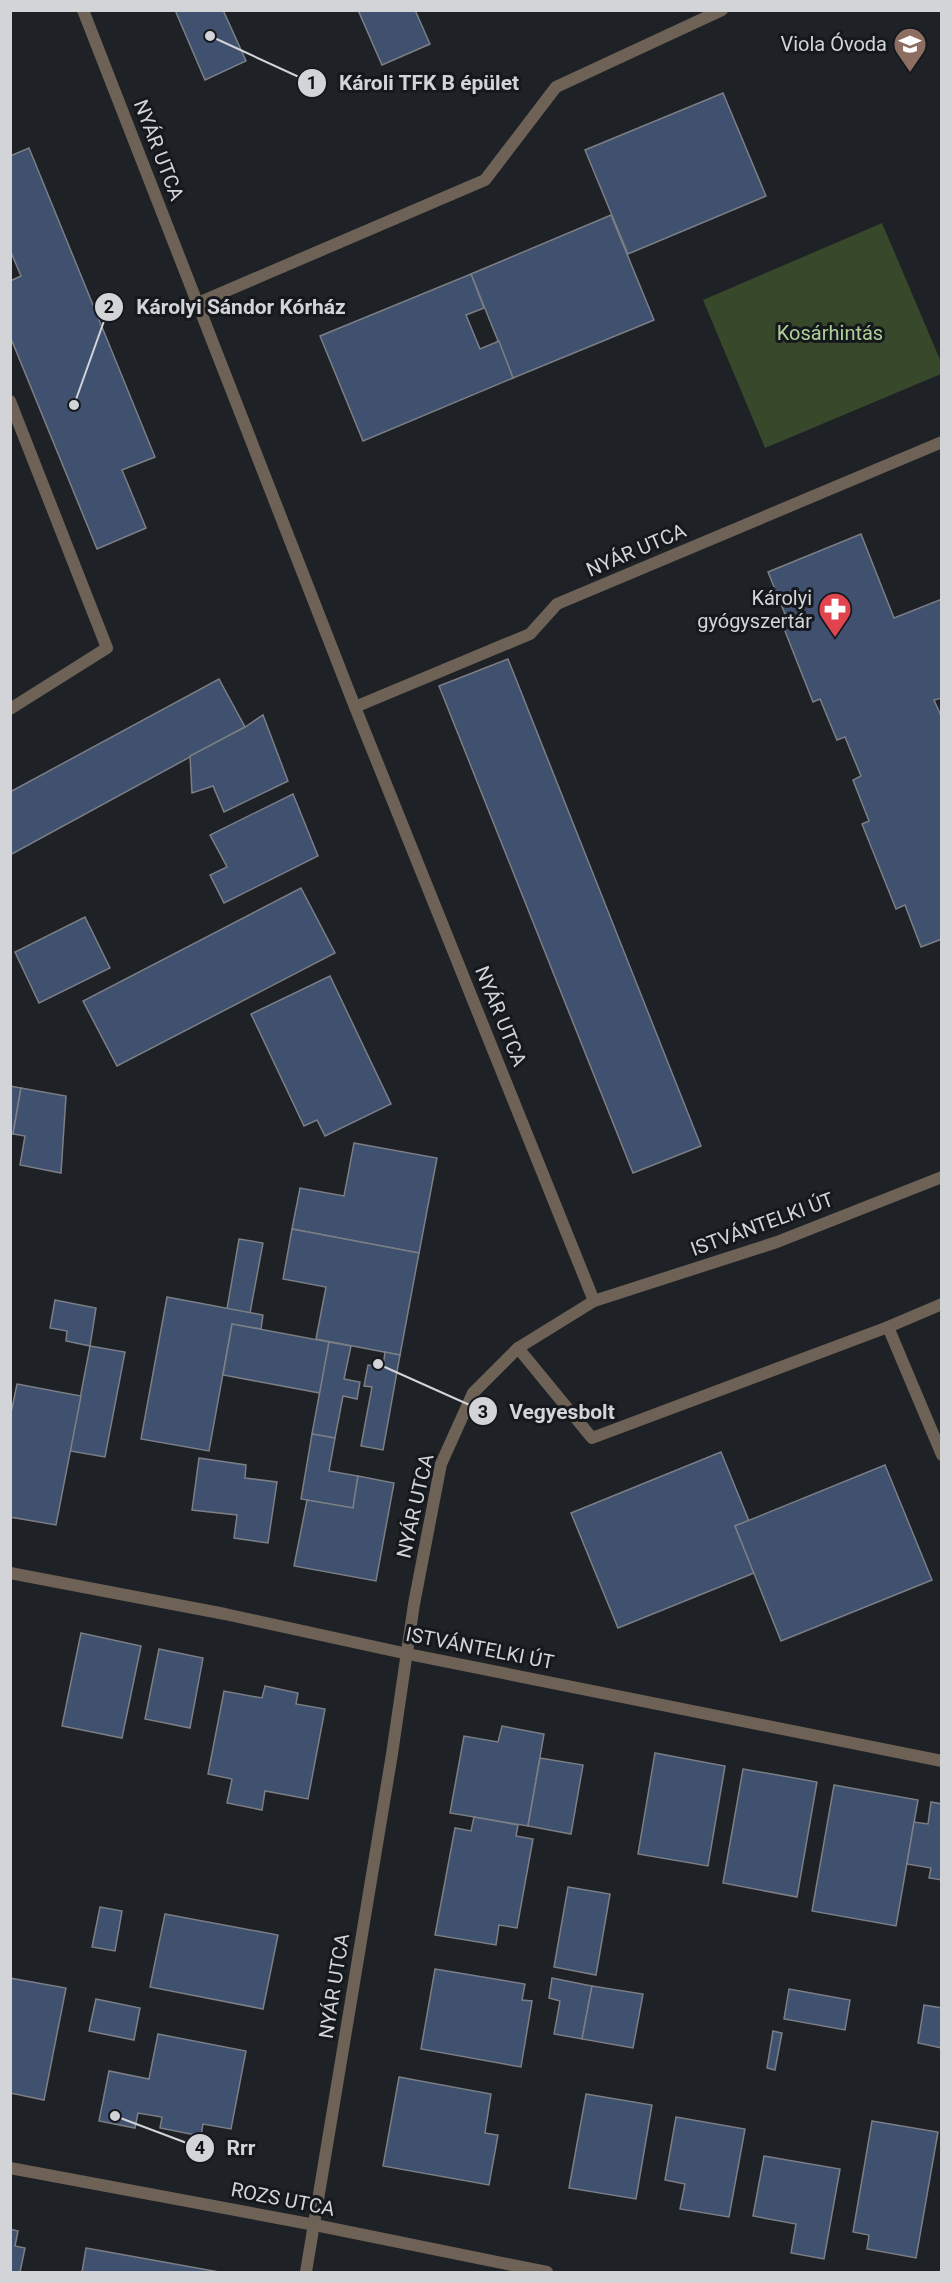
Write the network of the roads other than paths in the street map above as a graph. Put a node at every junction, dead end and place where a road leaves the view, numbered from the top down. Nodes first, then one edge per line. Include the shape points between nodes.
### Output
1 (83, 10) edge
2 (722, 10) edge
3 (198, 303) junction
4 (10, 401) edge
5 (942, 442) edge
6 (355, 707) junction
7 (10, 709) edge
8 (942, 1177) edge
9 (594, 1301) junction
10 (942, 1304) edge
11 (888, 1327) junction
12 (518, 1348) junction
13 (942, 1455) edge
14 (10, 1573) edge
15 (408, 1654) junction
16 (942, 1761) edge
17 (10, 2168) edge
18 (315, 2225) junction
19 (306, 2272) edge
20 (547, 2272) edge

1 - 3 street, NYÁR UTCA
2 - 3 street via 556,87 485,180
3 - 6 street, NYÁR UTCA
4 - 7 street via 107,648
5 - 6 street, NYÁR UTCA via 557,604 530,634
6 - 9 street, NYÁR UTCA
8 - 9 street, ISTVÁNTELKI ÚT via 777,1242
9 - 12 street, NYÁR UTCA
10 - 11 street
11 - 12 street via 592,1438
11 - 13 street
12 - 15 street, NYÁR UTCA via 473,1393 441,1464
14 - 15 street, ISTVÁNTELKI ÚT
15 - 16 street, ISTVÁNTELKI ÚT
15 - 18 street, NYÁR UTCA
17 - 18 street, ROZS UTCA
18 - 19 street, NYÁR UTCA
18 - 20 street, ROZS UTCA

